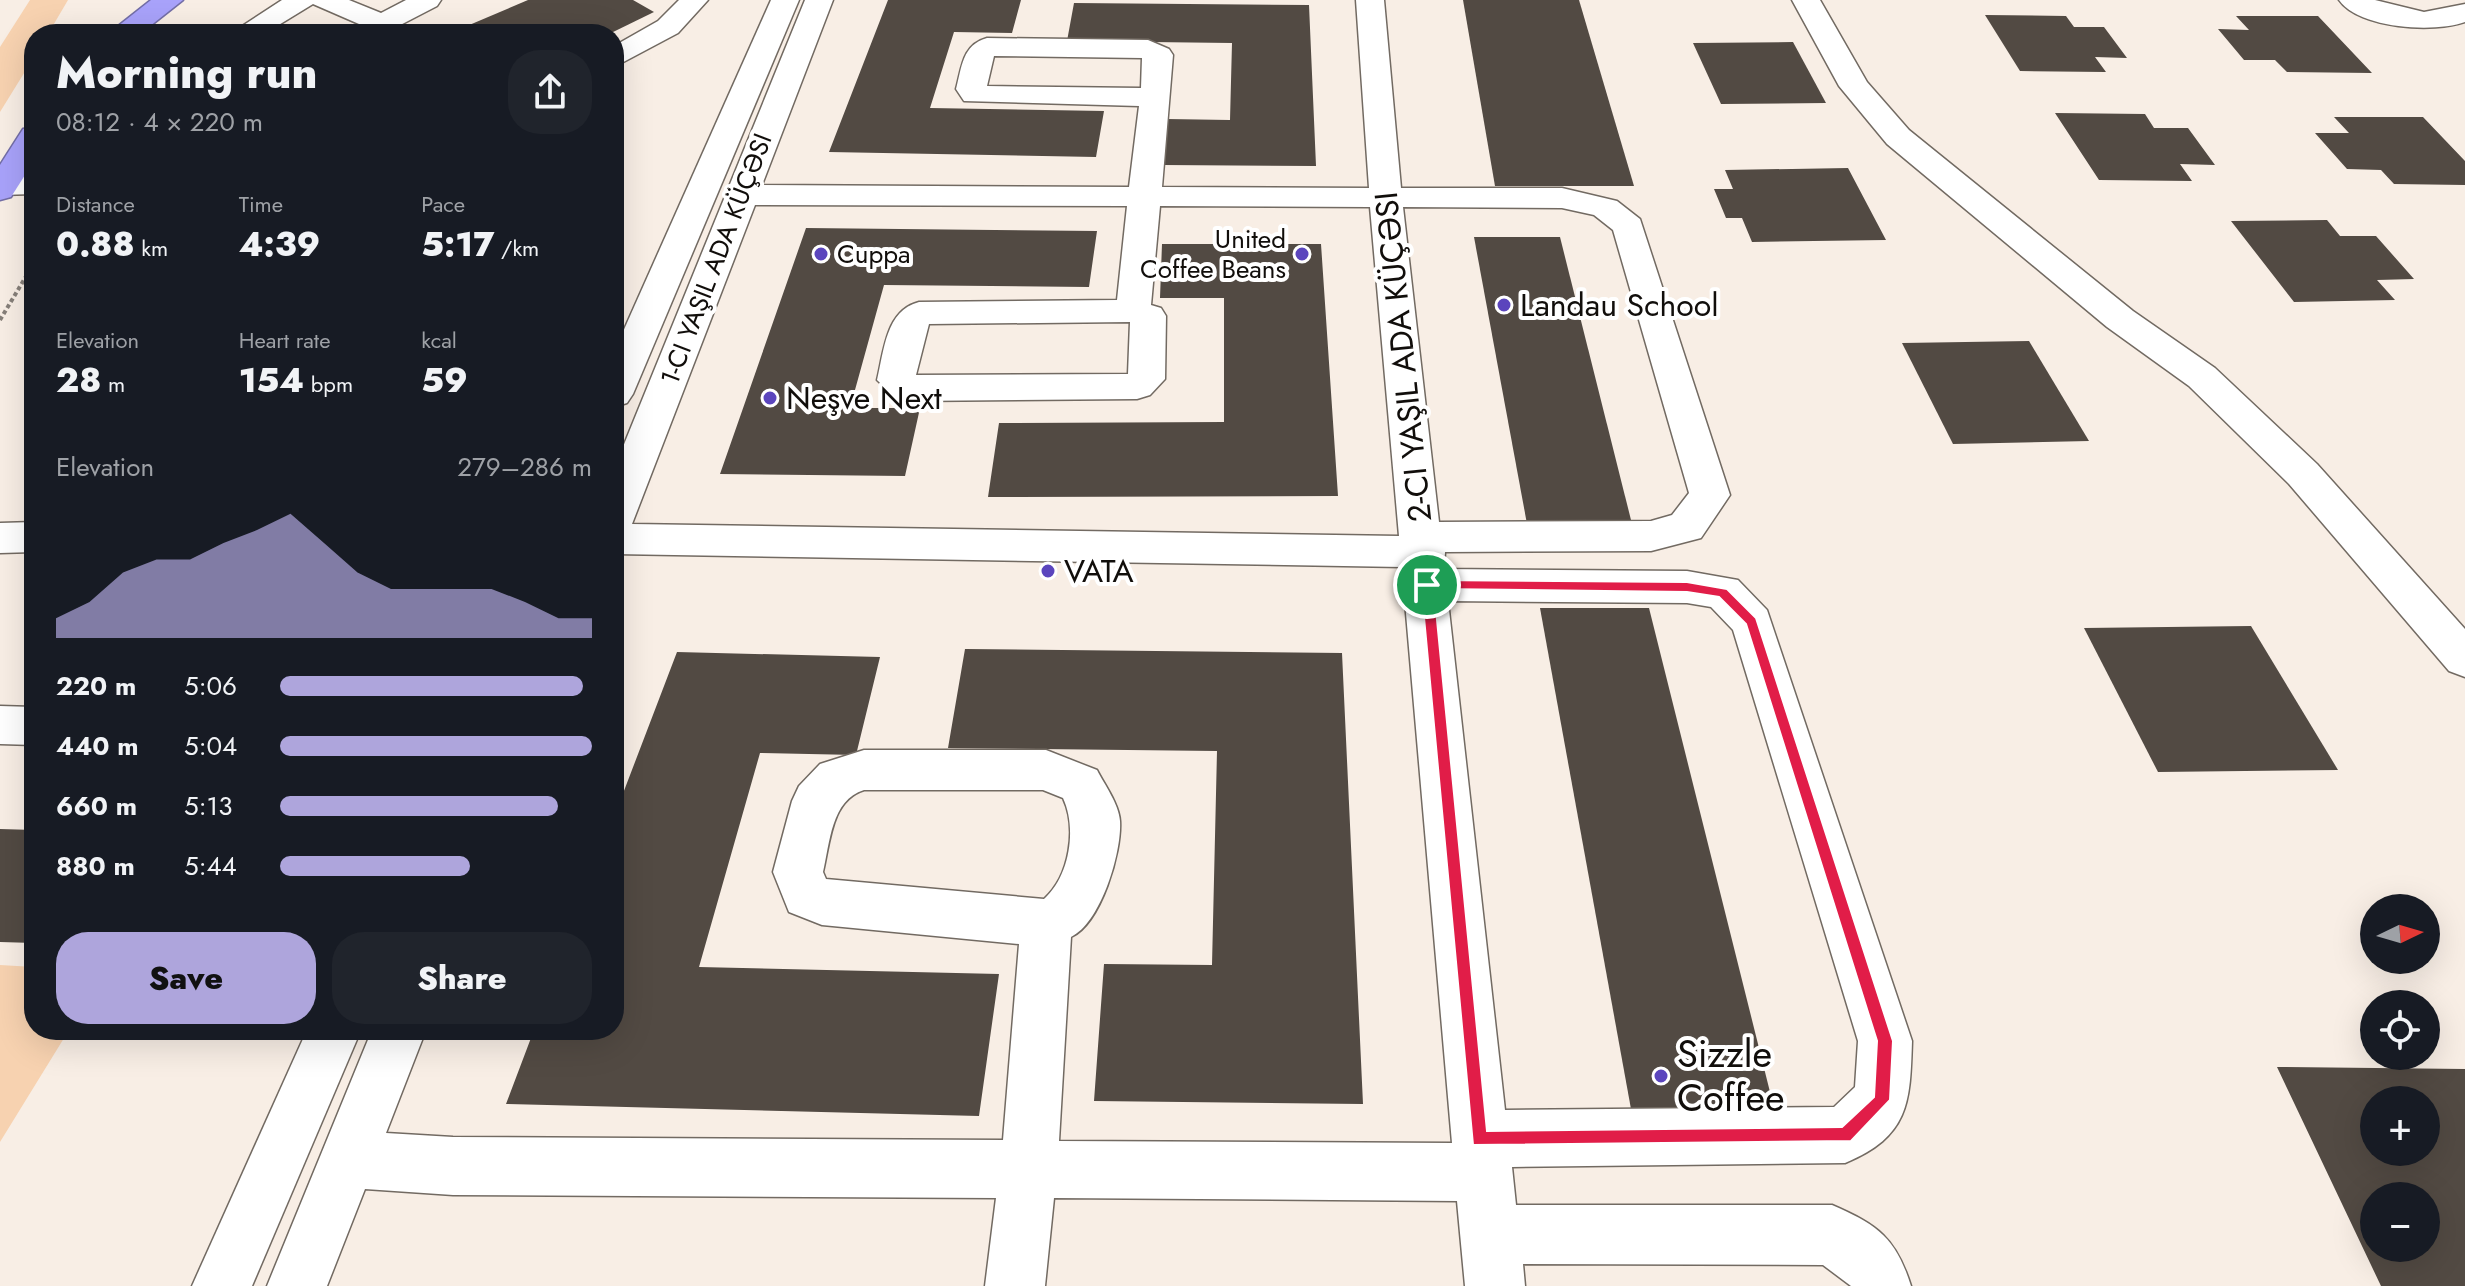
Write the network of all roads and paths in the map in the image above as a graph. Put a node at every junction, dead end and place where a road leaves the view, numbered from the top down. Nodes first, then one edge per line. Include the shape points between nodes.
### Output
1 (169, 0) edge
2 (302, 0) edge
3 (324, 0) edge
4 (427, 0) edge
5 (694, 0) edge
6 (785, 0) edge
7 (819, 0) edge
8 (1370, 0) edge
9 (1806, 0) edge
10 (2353, 0) edge
11 (2465, 12) edge
12 (136, 24) edge
13 (261, 24) edge
14 (363, 24) edge
15 (378, 24) edge
16 (624, 52) edge
17 (1154, 97) junction
18 (24, 156) edge
19 (9, 187) edge
20 (740, 195) junction
21 (1142, 198) junction
22 (1386, 198) junction
23 (24, 280) edge
24 (1133, 311) junction
25 (0, 320) edge
26 (624, 371) edge
27 (624, 493) edge
28 (24, 537) edge
29 (0, 538) edge
30 (624, 539) edge
31 (1424, 558) junction
32 (2465, 659) edge
33 (0, 725) edge
34 (24, 726) edge
35 (1046, 923) junction
36 (330, 1040) edge
37 (395, 1040) edge
38 (1481, 1156) junction
39 (348, 1159) junction
40 (1029, 1168) junction
41 (1492, 1260) edge
42 (222, 1286) edge
43 (297, 1286) edge
44 (1015, 1286) edge
45 (1881, 1286) edge

1 - 12 highway
2 - 13 street
3 - 14 street
4 - 15 street
5 - 16 street via 668,27
6 - 26 street
7 - 20 street
8 - 22 street
9 - 32 street via 1854,86 1898,137 2120,319 2202,377 2303,474
10 - 11 street via 2446,29
17 - 17 street via 1159,55 1148,49 987,47 980,52 971,89 975,95
17 - 21 street
18 - 19 highway
20 - 21 street
20 - 27 street
21 - 22 street
21 - 24 street
22 - 31 street
22 - 31 street via 1562,198 1605,208 1628,226 1710,495 1686,527 1651,536
23 - 25 path
24 - 24 street via 1148,316 1146,379 1137,386 908,388 896,380 909,324 919,313
28 - 29 street
30 - 31 street
31 - 38 street
31 - 38 street via 1723,592 1752,622 1885,1041 1882,1100 1845,1135
33 - 34 street
35 - 35 street via 1073,906 1095,845 1096,817 1080,784 1046,770 864,770 837,778 816,801 798,872 807,896 822,902
35 - 40 street
36 - 42 street
37 - 39 street
38 - 40 street
38 - 41 street
39 - 40 street via 453,1166
39 - 43 street
40 - 44 street
41 - 45 street via 1832,1235 1875,1266

